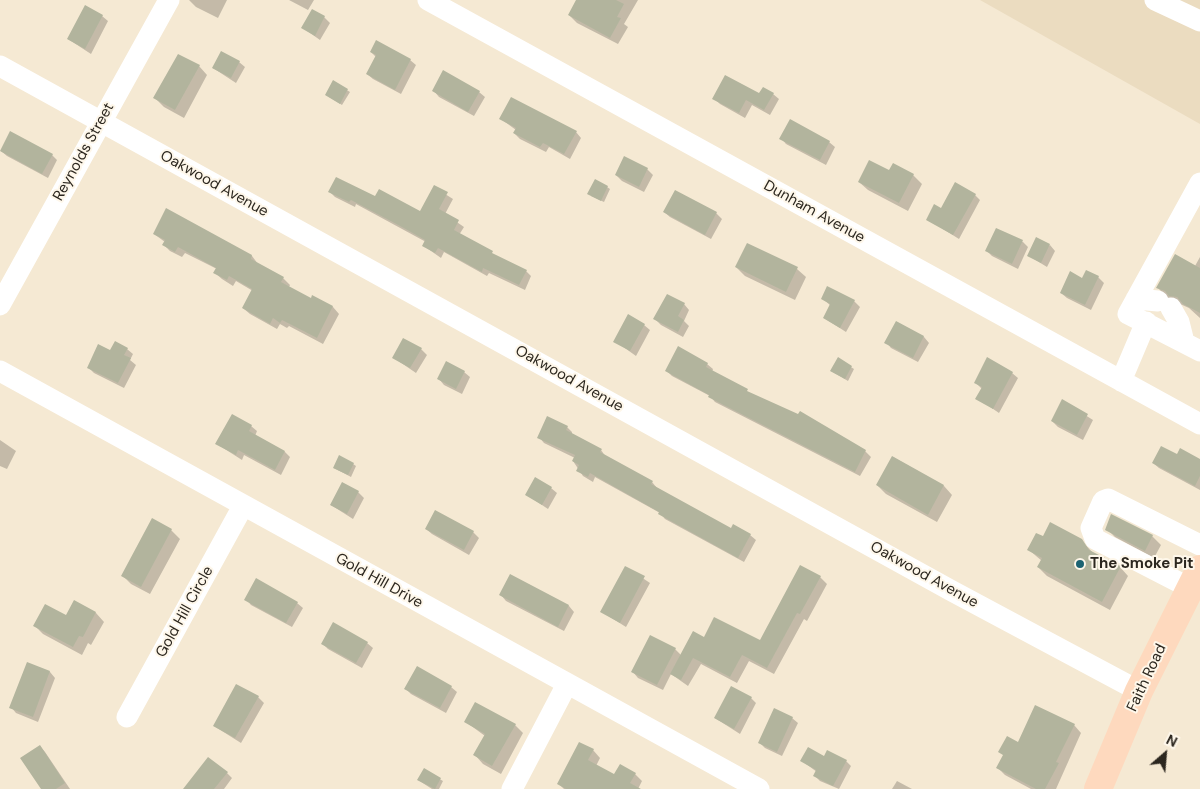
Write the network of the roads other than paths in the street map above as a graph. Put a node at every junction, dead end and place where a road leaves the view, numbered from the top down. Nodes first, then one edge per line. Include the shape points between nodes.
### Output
1 (169, 0) edge
2 (428, 0) edge
3 (1155, 0) edge
4 (1200, 22) edge
5 (0, 66) edge
6 (101, 121) junction
7 (1200, 183) edge
8 (1136, 299) junction
9 (0, 304) edge
10 (1146, 322) junction
11 (1192, 347) edge
12 (0, 371) edge
13 (1121, 381) junction
14 (1200, 424) edge
15 (243, 506) junction
16 (1200, 545) edge
17 (1195, 578) edge
18 (567, 684) junction
19 (1139, 691) junction
20 (127, 717) dead end
21 (512, 789) edge
22 (759, 789) edge
23 (1098, 789) edge

1 - 6 street, Reynolds Street
2 - 13 street, Dunham Avenue
3 - 4 street
5 - 6 street, Oakwood Avenue
6 - 9 street, Reynolds Street
6 - 19 street, Oakwood Avenue
7 - 8 street
8 - 10 street via 1128,314
8 - 11 street via 1165,305 1180,322
10 - 11 street
10 - 13 street
12 - 15 street, Gold Hill Drive
13 - 14 street, Dunham Avenue
15 - 18 street, Gold Hill Drive
15 - 20 street, Gold Hill Circle
16 - 17 street via 1108,499 1103,501 1091,528 1095,539
17 - 19 main road, Faith Road
18 - 21 street
18 - 22 street, Gold Hill Drive
19 - 23 main road, Faith Road

